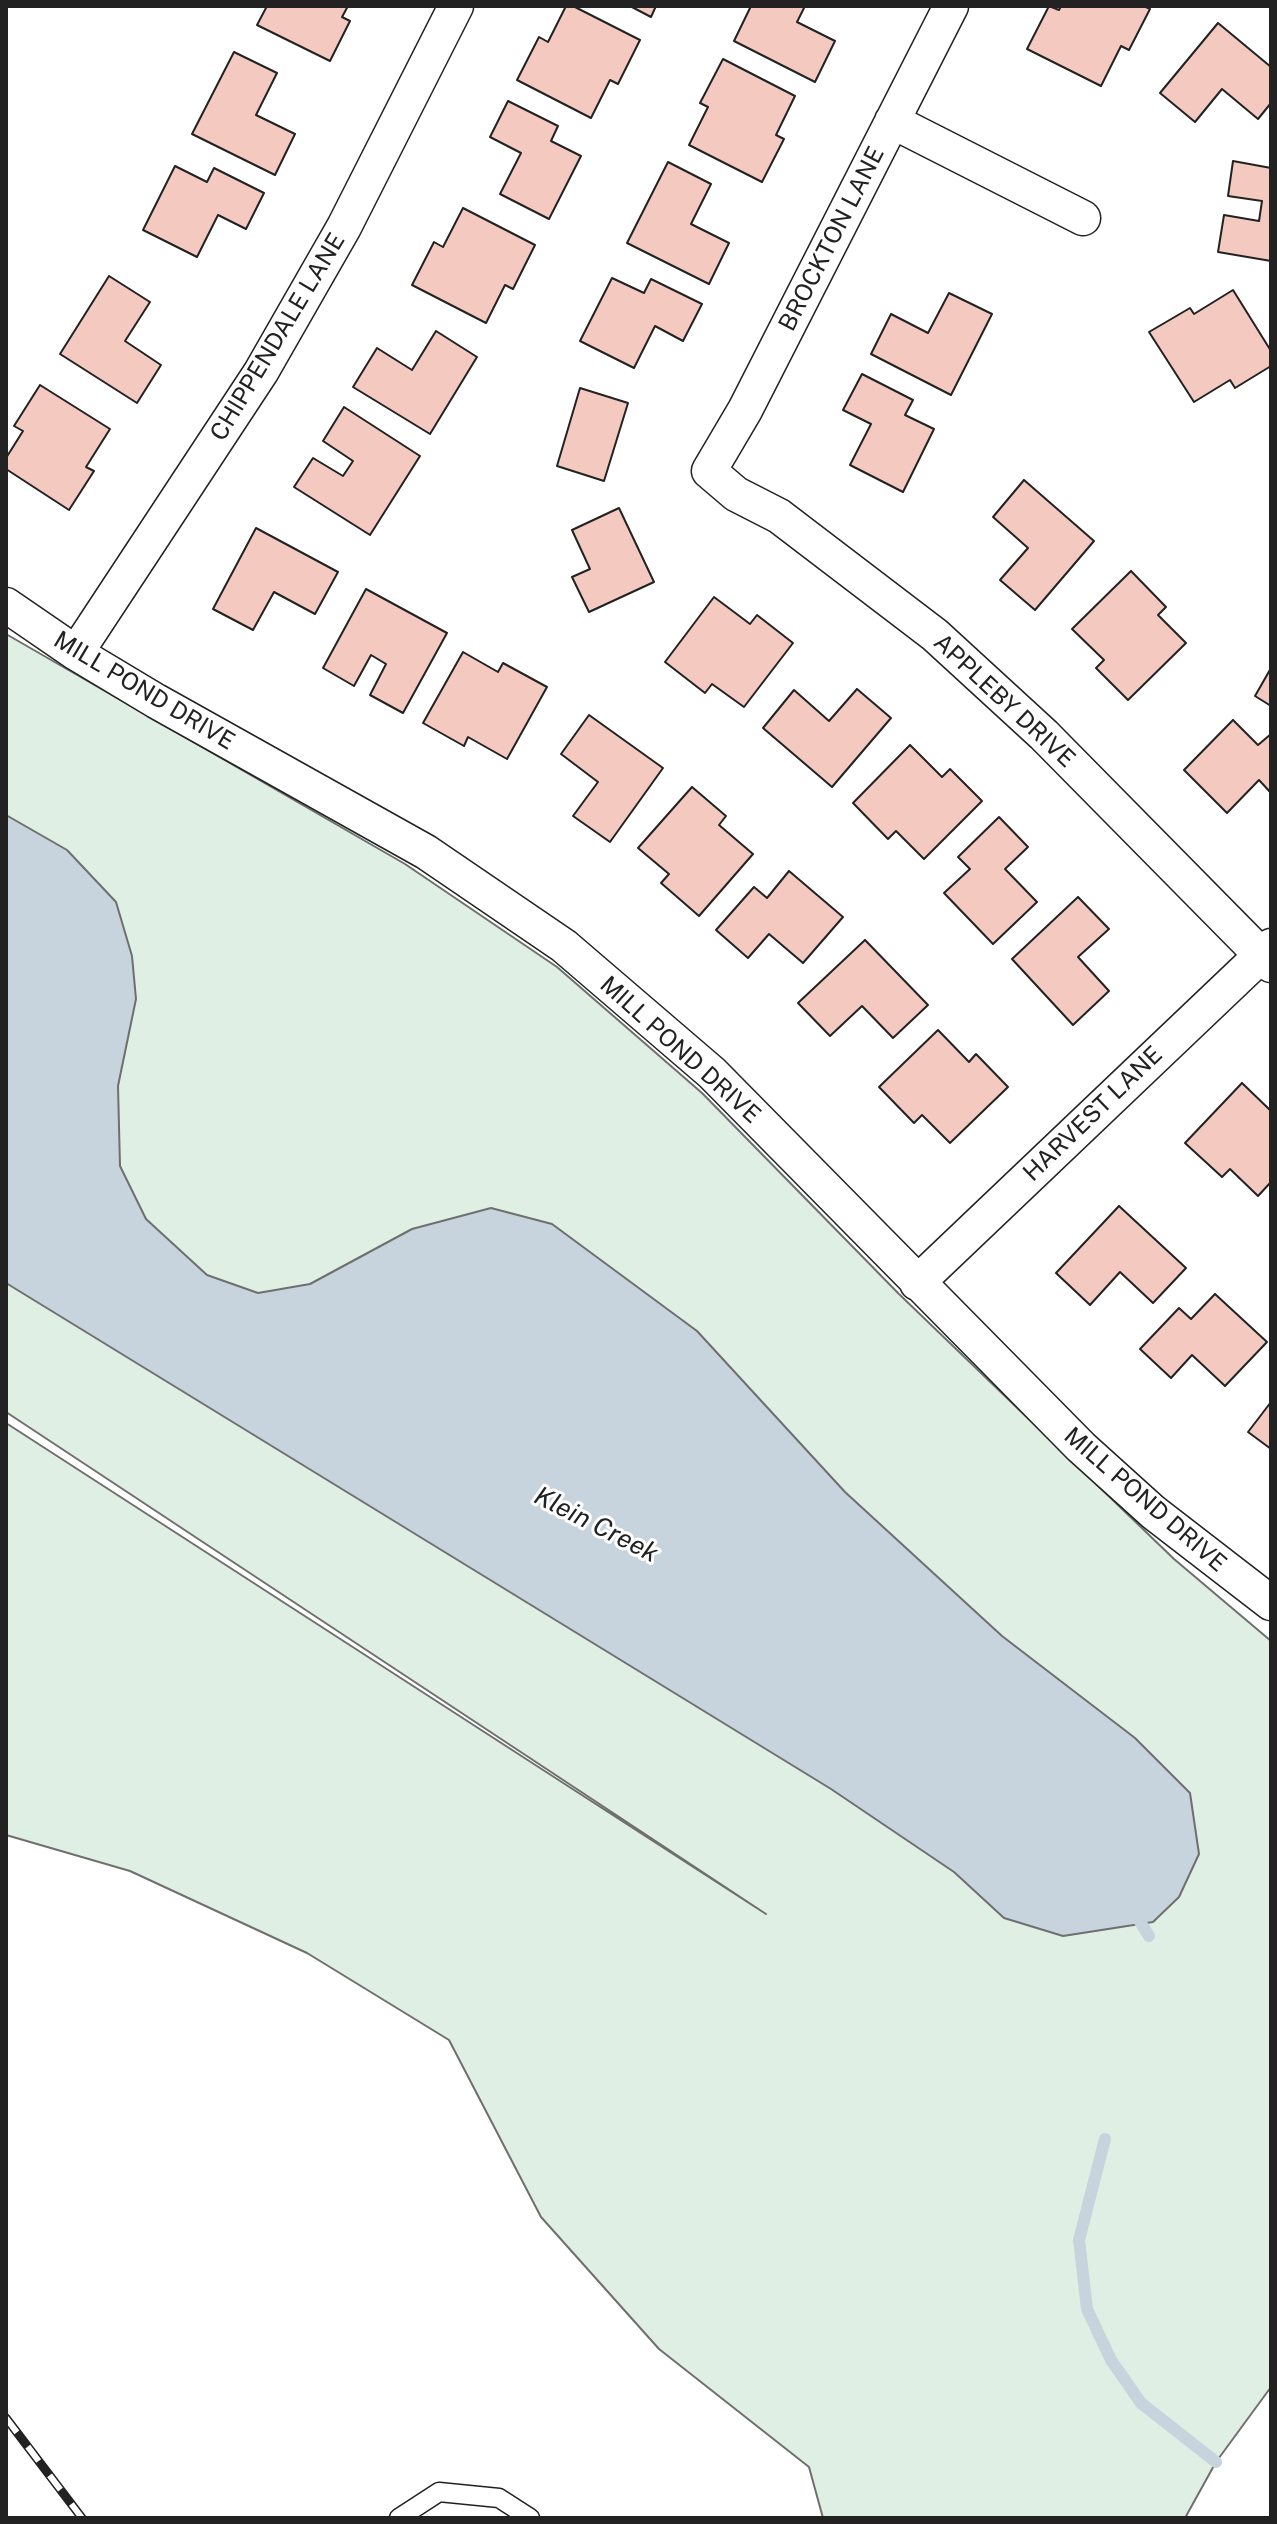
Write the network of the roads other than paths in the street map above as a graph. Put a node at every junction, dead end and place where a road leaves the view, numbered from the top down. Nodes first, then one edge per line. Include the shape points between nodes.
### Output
1 (456, 6) edge
2 (951, 6) edge
3 (892, 121) junction
4 (1083, 218) dead end
5 (709, 471) joint
6 (6, 605) edge
7 (76, 653) junction
8 (1268, 956) edge
9 (917, 1283) junction
10 (1271, 1603) edge
11 (399, 2518) edge
12 (530, 2518) edge

1 - 7 street, CHIPPENDALE LANE via 344,227 261,372
2 - 3 street, BROCKTON LANE
3 - 4 street
3 - 5 street, BROCKTON LANE
5 - 8 street, APPLEBY DRIVE via 736,494 779,516 935,635
6 - 7 street, MILL POND DRIVE
7 - 9 street, MILL POND DRIVE via 426,852 564,946 712,1073
8 - 9 street, HARVEST LANE via 1202,1010
9 - 10 street, MILL POND DRIVE via 1081,1447 1164,1521
11 - 12 lane via 439,2492 499,2498

